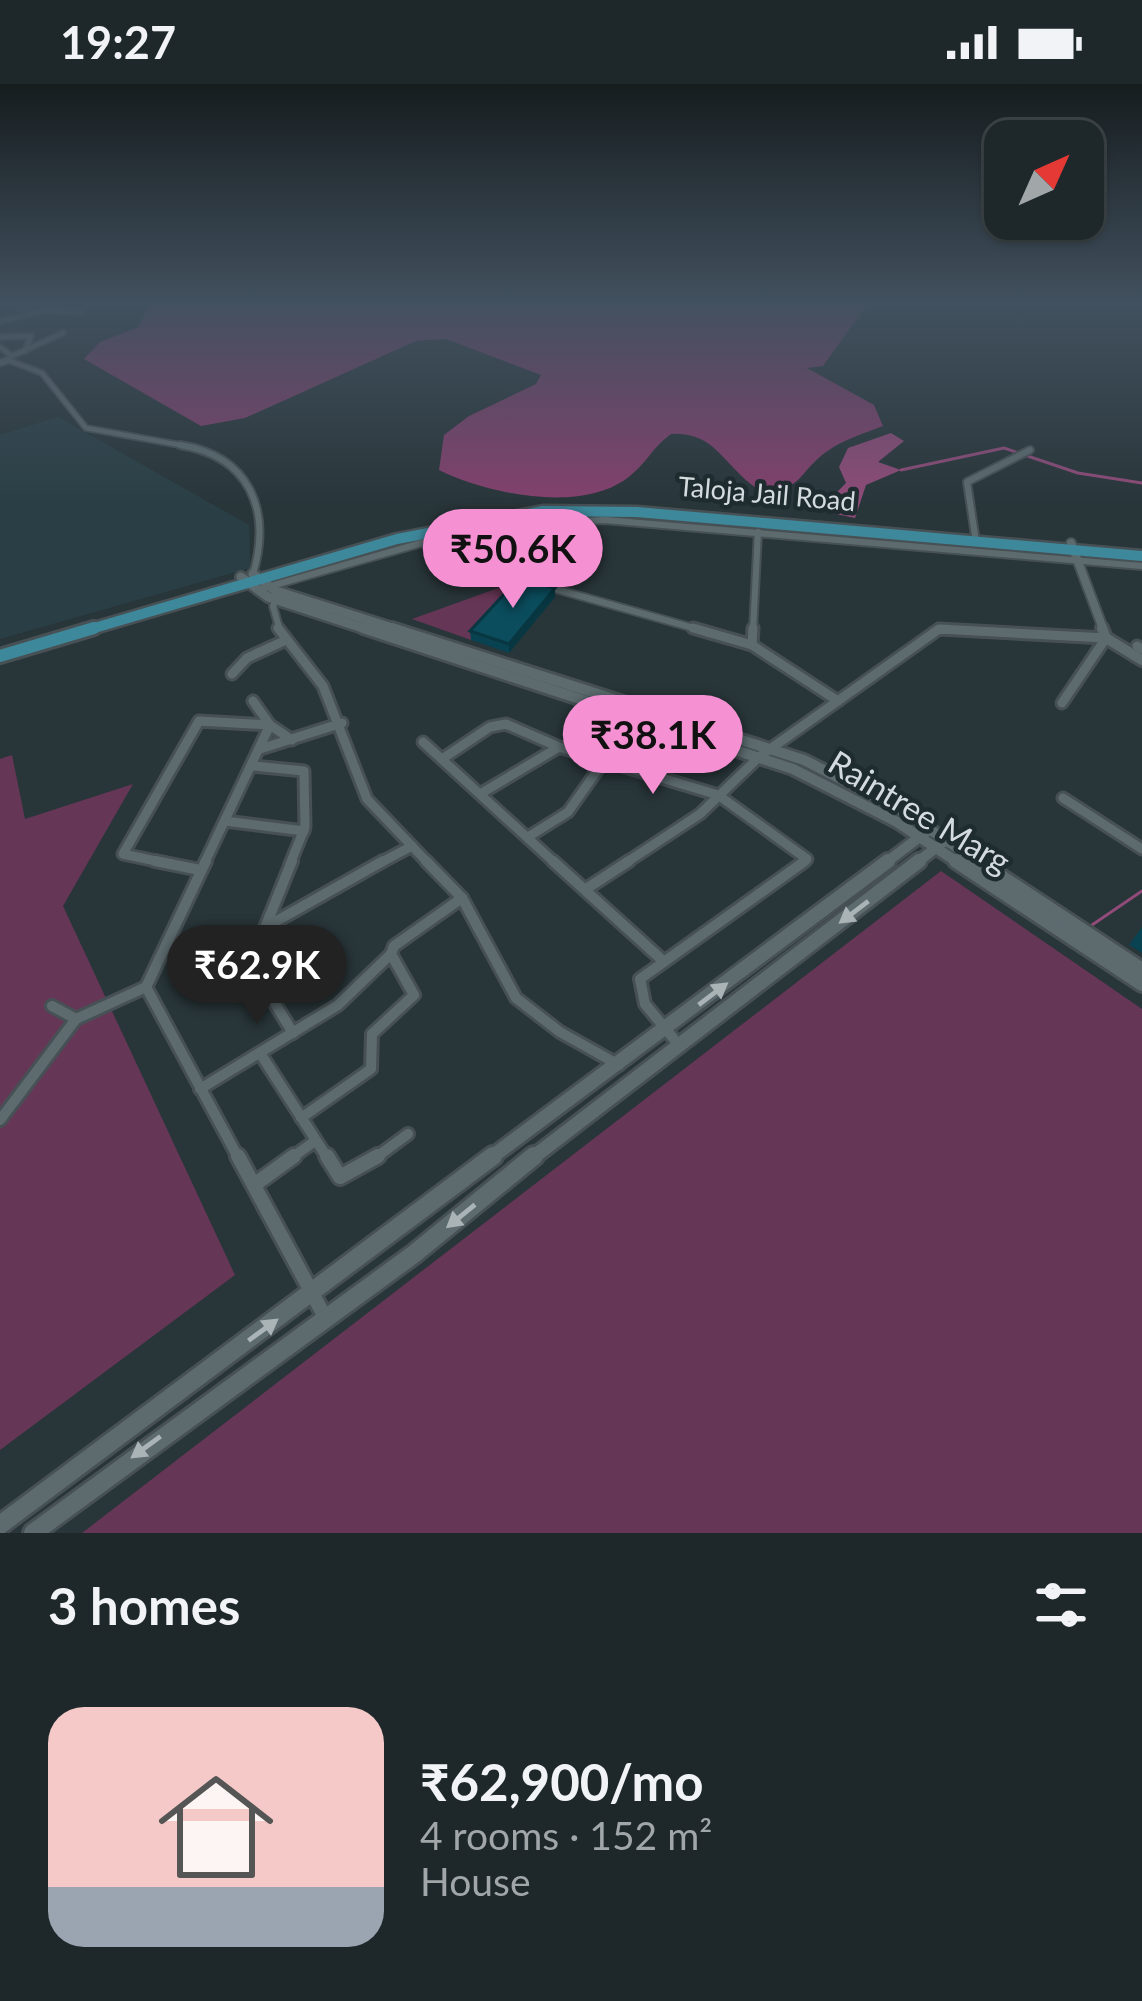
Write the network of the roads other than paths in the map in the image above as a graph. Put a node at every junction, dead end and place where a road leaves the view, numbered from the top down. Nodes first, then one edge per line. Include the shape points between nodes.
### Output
1 (34, 371) edge
2 (1030, 450) dead end
3 (758, 532) junction
4 (976, 538) junction
5 (1074, 551) junction
6 (1142, 553) edge
7 (1142, 566) edge
8 (524, 580) edge
9 (252, 582) junction
10 (278, 596) junction
11 (1106, 638) junction
12 (286, 640) junction
13 (752, 645) junction
14 (1137, 647) edge
15 (0, 652) edge
16 (1142, 660) edge
17 (232, 674) dead end
18 (838, 700) junction
19 (254, 701) dead end
20 (1062, 703) dead end
21 (342, 723) junction
22 (270, 725) junction
23 (292, 740) junction
24 (423, 742) dead end
25 (559, 747) junction
26 (775, 748) junction
27 (260, 749) junction
28 (759, 757) junction
29 (606, 758) junction
30 (442, 759) junction
31 (253, 766) junction
32 (480, 794) junction
33 (718, 795) junction
34 (1064, 798) dead end
35 (225, 821) junction
36 (304, 831) junction
37 (925, 833) junction
38 (528, 837) junction
39 (942, 845) junction
40 (412, 846) junction
41 (1142, 849) edge
42 (200, 870) junction
43 (586, 889) junction
44 (462, 898) junction
45 (265, 927) junction
46 (391, 954) junction
47 (661, 958) junction
48 (1114, 958) junction
49 (1142, 970) edge
50 (1142, 984) edge
51 (146, 987) junction
52 (52, 1006) dead end
53 (76, 1019) junction
54 (666, 1030) junction
55 (293, 1033) junction
56 (678, 1044) junction
57 (260, 1053) junction
58 (619, 1065) junction
59 (594, 1083) junction
60 (200, 1089) junction
61 (602, 1102) junction
62 (301, 1118) junction
63 (0, 1120) edge
64 (408, 1135) dead end
65 (315, 1142) junction
66 (508, 1147) junction
67 (514, 1174) junction
68 (254, 1185) junction
69 (316, 1284) junction
70 (334, 1314) junction
71 (0, 1526) edge
72 (33, 1533) edge

1 - 9 street via 93,432 193,448 240,466 255,490
2 - 4 street via 967,482
3 - 5 street
3 - 9 street via 605,520 509,523
3 - 13 street
4 - 5 main road, Taloja Jail Road
4 - 9 main road, Taloja Jail Road via 543,511 433,530
5 - 6 main road, Taloja Jail Road
5 - 7 street
5 - 11 street
8 - 13 street
9 - 10 main road, Raintree Marg
9 - 15 main road
10 - 12 street
10 - 26 main road, Raintree Marg
10 - 28 main road, Raintree Marg
11 - 14 street
11 - 18 street via 949,626
11 - 20 street
12 - 17 street
12 - 21 street via 313,668
13 - 18 street
14 - 16 street
18 - 26 street
19 - 22 street
21 - 23 street
21 - 40 street via 363,792
22 - 23 street
22 - 27 street
22 - 42 street via 199,721 122,854
23 - 27 street
24 - 30 street
25 - 29 street
25 - 30 street via 500,724
25 - 32 street
26 - 28 street
26 - 37 main road, Raintree Marg via 857,784
27 - 31 street
28 - 33 street
28 - 37 main road, Raintree Marg
29 - 33 street
29 - 38 street via 568,812
30 - 32 street
31 - 35 street
31 - 36 street via 304,771
32 - 38 street
33 - 43 street
33 - 47 street via 807,859
34 - 41 street
35 - 36 street
35 - 42 street
36 - 45 street
37 - 39 main road, Raintree Marg
54 -> 37 main road
38 - 43 street
39 - 48 main road, Raintree Marg
39 -> 56 main road
40 - 44 street
40 - 45 street
42 - 51 street
43 - 47 street
44 - 46 street via 400,939
44 - 58 street via 516,998
45 - 55 street via 255,970
46 - 55 street via 338,1005
46 - 62 street via 414,995 372,1034 371,1069
47 - 54 street via 639,989
48 - 49 main road, Raintree Marg
48 - 50 main road, Raintree Marg
51 - 53 street
51 - 60 street
52 - 53 street
53 - 63 street
54 - 56 street
54 - 58 main road
55 - 57 street
56 - 61 main road
57 - 60 street
57 - 62 street
58 - 59 main road
59 - 61 street
59 - 66 main road
60 - 68 street
61 - 67 main road
62 - 65 street
64 - 65 street via 344,1177
65 - 68 street
66 - 67 street
66 - 69 main road
67 -> 70 main road
68 - 69 street
69 - 70 street
71 -> 69 main road
70 -> 72 main road

